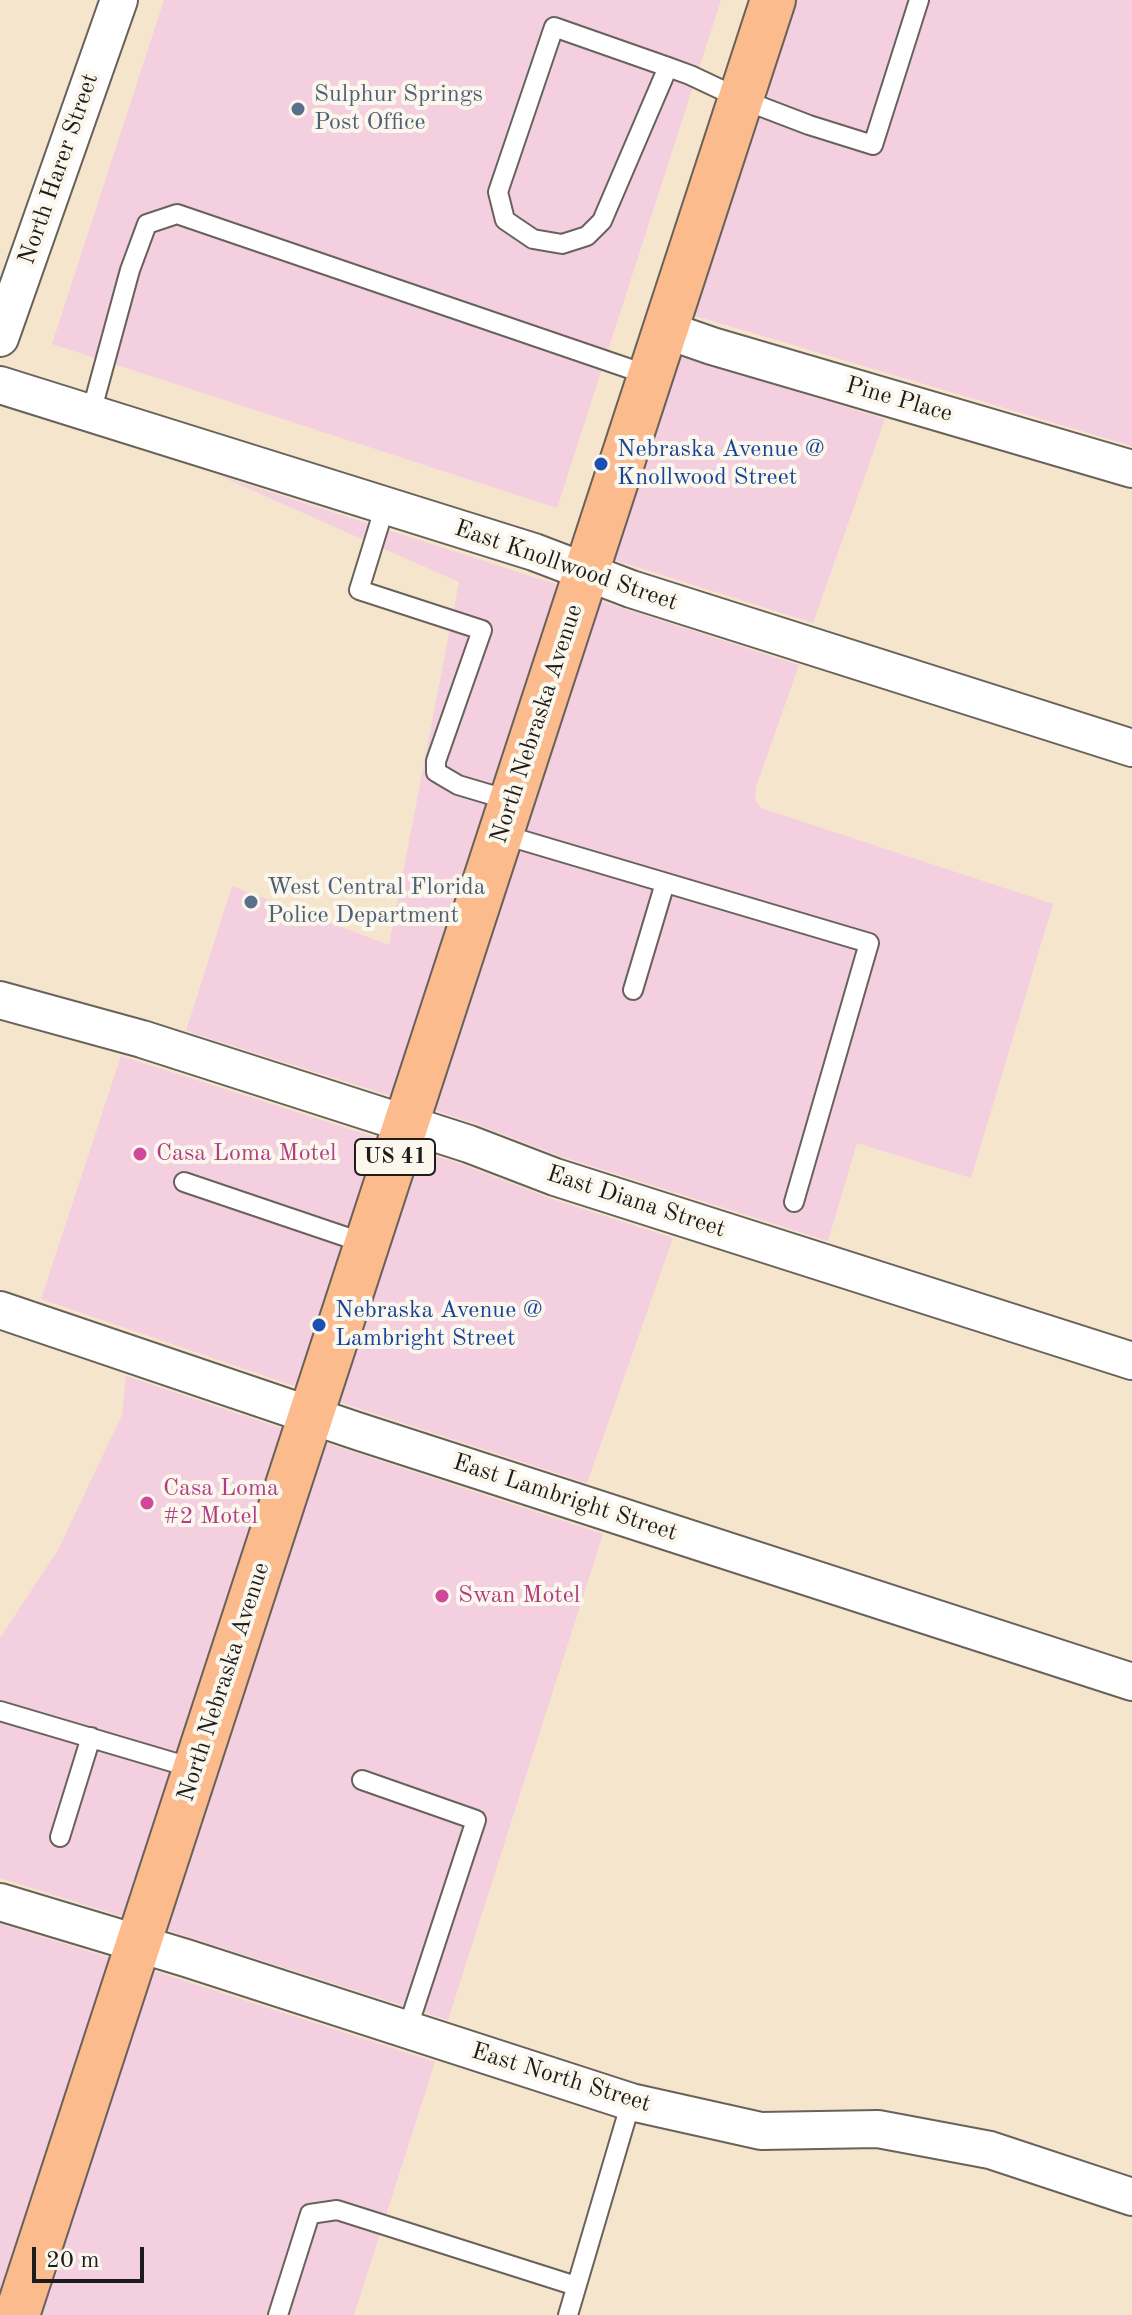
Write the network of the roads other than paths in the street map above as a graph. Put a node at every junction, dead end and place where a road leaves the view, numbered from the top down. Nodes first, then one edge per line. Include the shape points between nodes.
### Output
1 (119, 0) edge
2 (773, 0) edge
3 (919, 0) edge
4 (668, 67) junction
5 (741, 99) junction
6 (666, 330) junction
7 (0, 338) edge
8 (651, 376) junction
9 (0, 385) edge
10 (91, 413) junction
11 (1132, 469) edge
12 (385, 506) junction
13 (587, 573) junction
14 (1132, 748) edge
15 (507, 818) junction
16 (665, 883) junction
17 (633, 990) dead end
18 (0, 1000) edge
19 (406, 1124) junction
20 (184, 1182) dead end
21 (794, 1202) dead end
22 (367, 1244) junction
23 (0, 1310) edge
24 (1132, 1361) edge
25 (311, 1415) junction
26 (1132, 1682) edge
27 (0, 1711) edge
28 (91, 1737) junction
29 (196, 1769) junction
30 (362, 1780) dead end
31 (60, 1837) dead end
32 (0, 1902) edge
33 (139, 1944) junction
34 (407, 2030) junction
35 (631, 2102) junction
36 (1132, 2197) edge
37 (576, 2286) junction
38 (18, 2299) edge
39 (278, 2315) edge
40 (568, 2315) edge

1 - 7 street, North Harer Street
2 - 5 main road, North Nebraska Avenue / US 41
3 - 5 lane via 873,145
4 - 4 lane via 554,27 498,192 505,220 533,239 562,244 587,236 602,221
4 - 5 lane
5 - 6 main road, North Nebraska Avenue / US 41
6 - 8 main road, North Nebraska Avenue / US 41
6 - 11 street, Pine Place
8 - 10 lane via 177,214 147,224
8 - 13 main road, North Nebraska Avenue / US 41
9 - 10 street, East Knollwood Street
10 - 12 street, East Knollwood Street
12 - 13 street, East Knollwood Street
12 - 15 lane via 359,590 482,630 436,772
13 - 14 street, East Knollwood Street
13 - 15 main road, North Nebraska Avenue / US 41
15 - 16 lane
15 - 19 main road, North Nebraska Avenue / US 41
16 - 17 lane
16 - 21 lane via 869,943
18 - 19 street, East Diana Street via 142,1039
19 - 22 main road, North Nebraska Avenue / US 41
19 - 24 street, East Diana Street via 555,1177
20 - 22 lane
22 - 25 main road, North Nebraska Avenue / US 41
23 - 25 street, East Lambright Street
25 - 26 street, East Lambright Street
25 - 29 main road, North Nebraska Avenue / US 41
27 - 28 lane
28 - 29 lane
28 - 31 lane
29 - 33 main road, North Nebraska Avenue / US 41
30 - 34 lane via 476,1820
32 - 33 street, East North Street
33 - 34 street, East North Street
33 - 38 main road, North Nebraska Avenue / US 41
34 - 35 street, East North Street
35 - 36 street, East North Street via 761,2131 878,2129 990,2150
35 - 37 lane
37 - 39 lane via 337,2210 310,2214
37 - 40 lane

